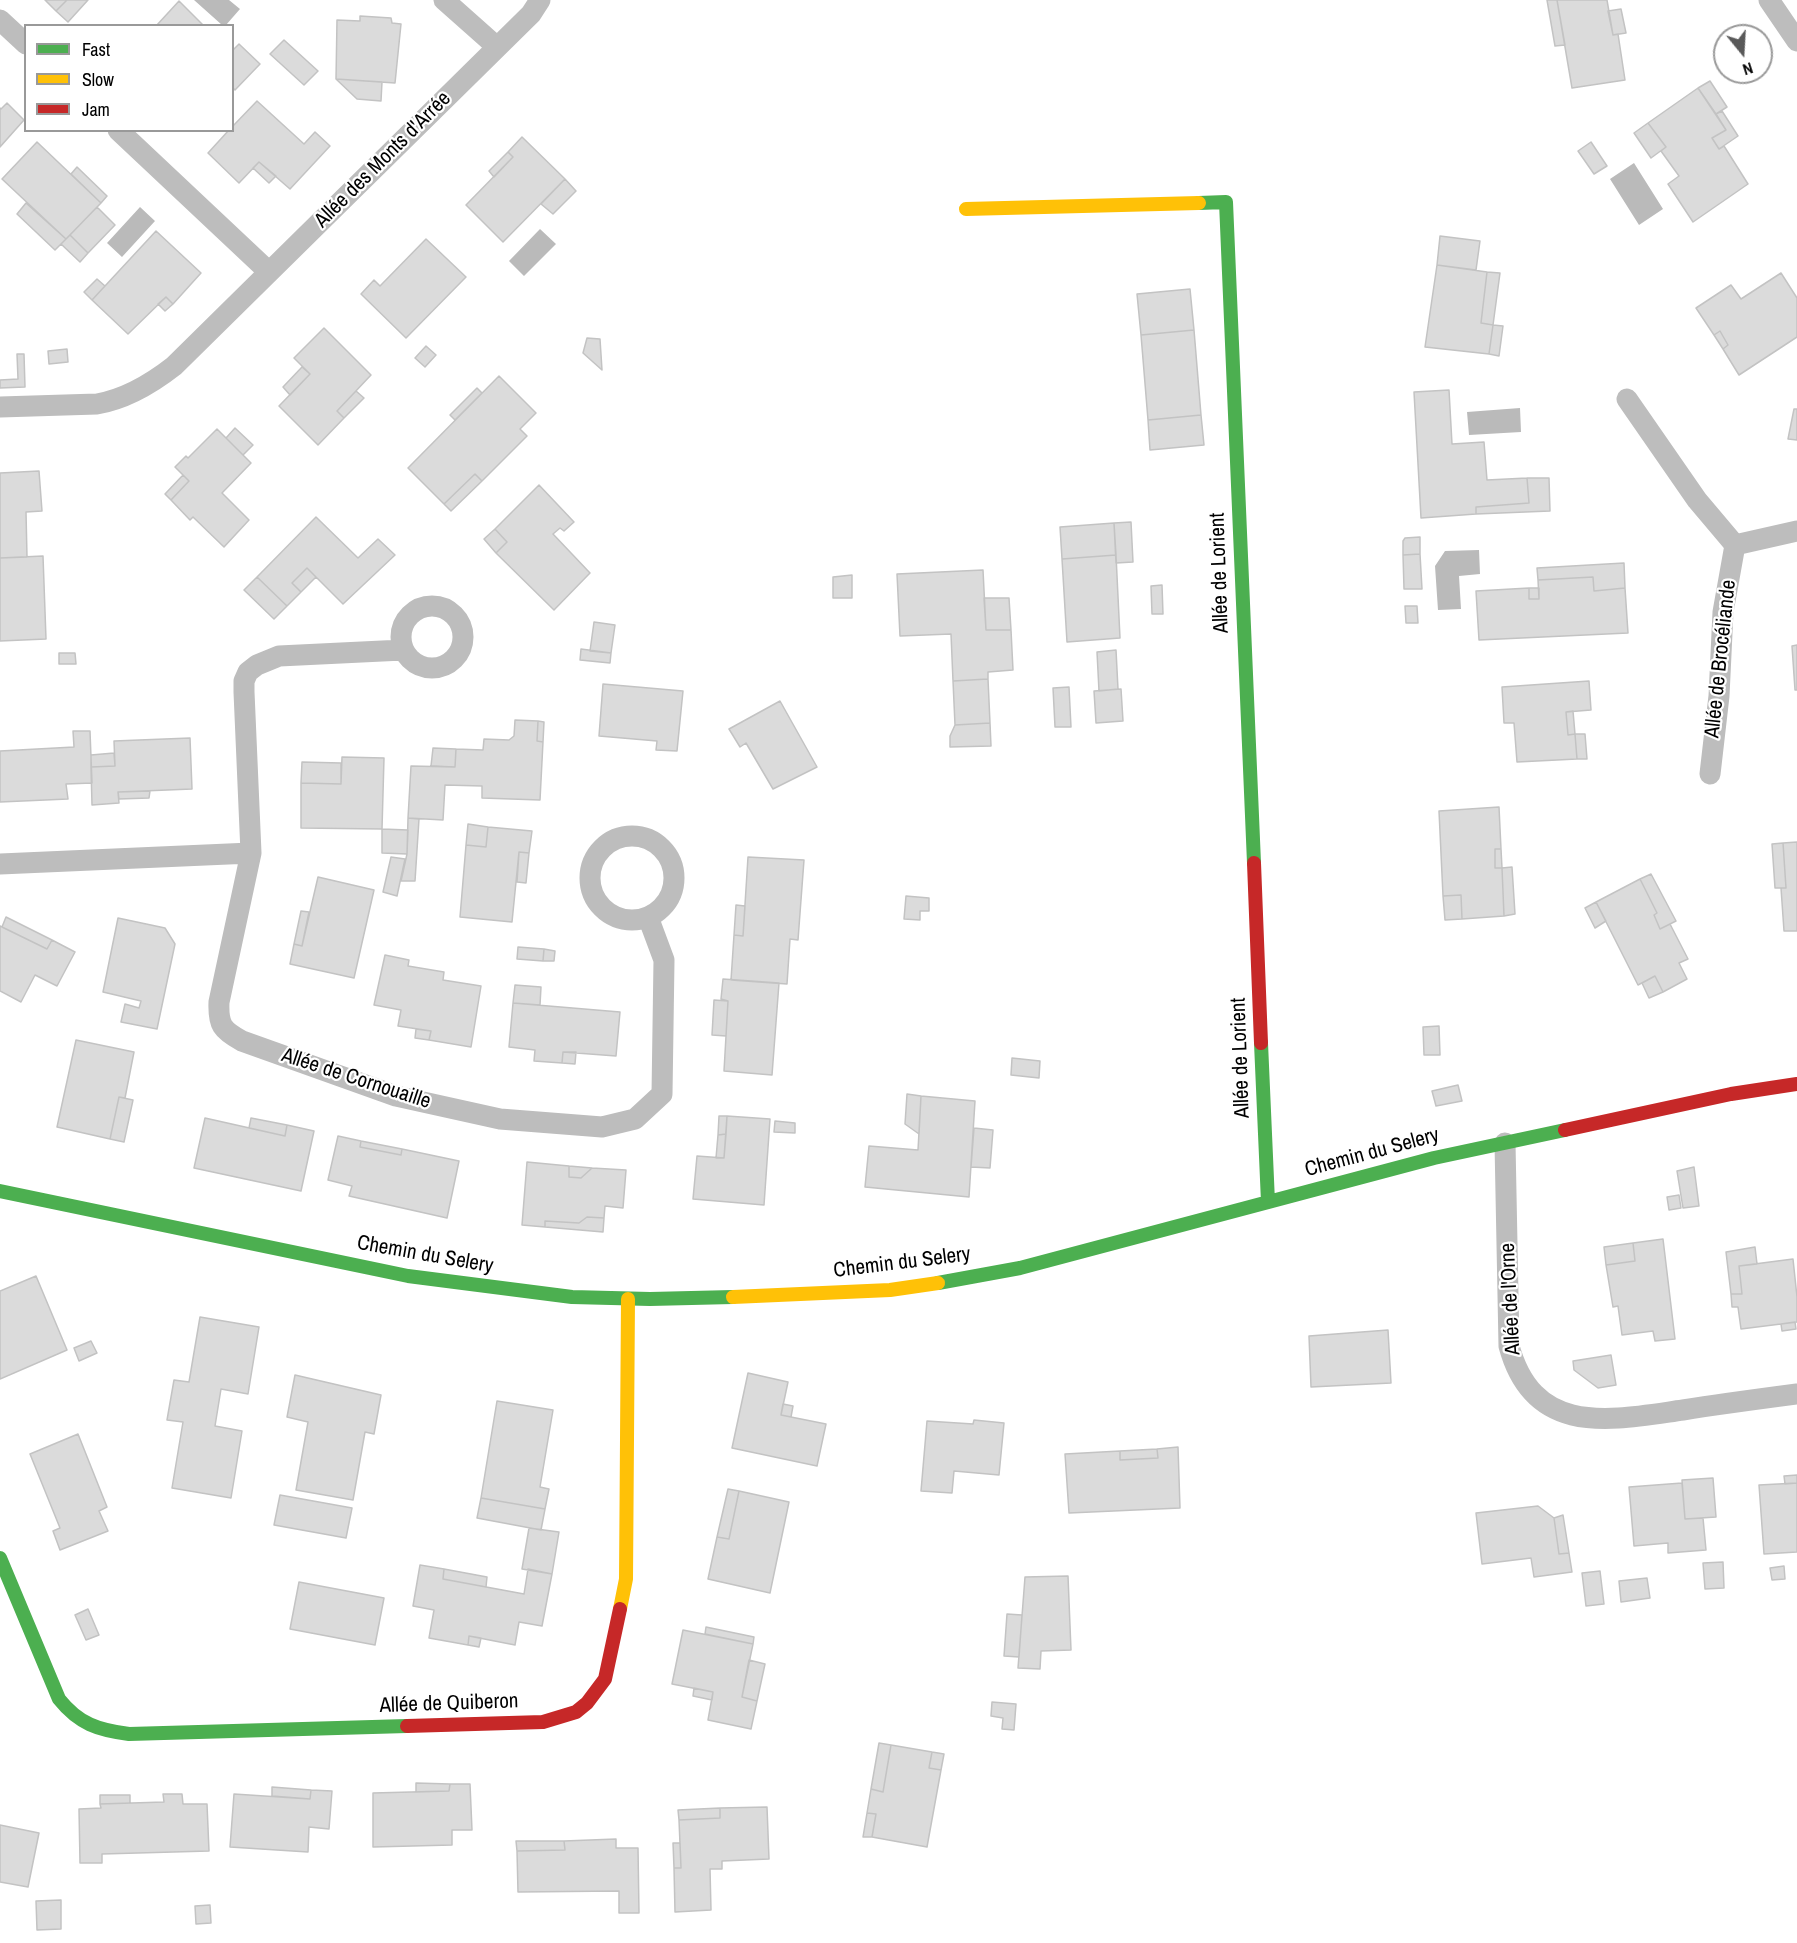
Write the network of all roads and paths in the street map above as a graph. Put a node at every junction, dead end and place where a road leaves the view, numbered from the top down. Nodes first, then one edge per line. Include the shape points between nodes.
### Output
1 (444, 0) edge
2 (540, 0) edge
3 (1769, 0) edge
4 (0, 20) edge
5 (1797, 41) edge
6 (24, 42) edge
7 (497, 47) junction
8 (120, 132) edge
9 (966, 209) dead end
10 (269, 272) junction
11 (1627, 399) dead end
12 (0, 407) edge
13 (1797, 531) edge
14 (1735, 545) junction
15 (403, 650) dead end
16 (1710, 774) dead end
17 (251, 853) junction
18 (0, 864) edge
19 (648, 917) junction
20 (1797, 1084) edge
21 (1505, 1143) junction
22 (0, 1191) edge
23 (1268, 1202) junction
24 (628, 1299) junction
25 (1797, 1394) edge
26 (0, 1558) edge

1 - 7 lane
2 - 7 lane, Allée des Monts d'Arrée
3 - 5 lane
4 - 6 lane
7 - 10 lane, Allée des Monts d'Arrée
8 - 10 lane
9 - 23 street, Allée de Lorient via 1226,202
10 - 12 lane, Allée des Monts d'Arrée via 174,366 142,388 97,404
11 - 14 lane via 1697,500
13 - 14 lane
14 - 16 lane, Allée de Brocéliande via 1723,612
15 - 17 lane, Allée de Cornouaille via 279,656 248,672 244,692
17 - 18 lane
17 - 19 lane, Allée de Cornouaille via 219,1002 219,1016 228,1034 396,1096 500,1119 602,1127 635,1119 662,1094 664,960
19 - 19 lane via 660,911 672,892 674,870 665,850 646,837 624,836 603,845 591,864 589,886 599,907 617,919
20 - 21 street, Chemin du Selery via 1731,1094
21 - 23 street, Chemin du Selery
21 - 25 lane, Allée de l'Orne via 1509,1346 1514,1365 1534,1394 1565,1414 1582,1419 1620,1419
22 - 24 street, Chemin du Selery via 408,1276 533,1294
23 - 24 street, Chemin du Selery via 1020,1268 954,1281 890,1290 788,1296
24 - 26 street, Allée de Quiberon via 626,1579 604,1679 576,1712 543,1722 112,1732 90,1726 59,1699

